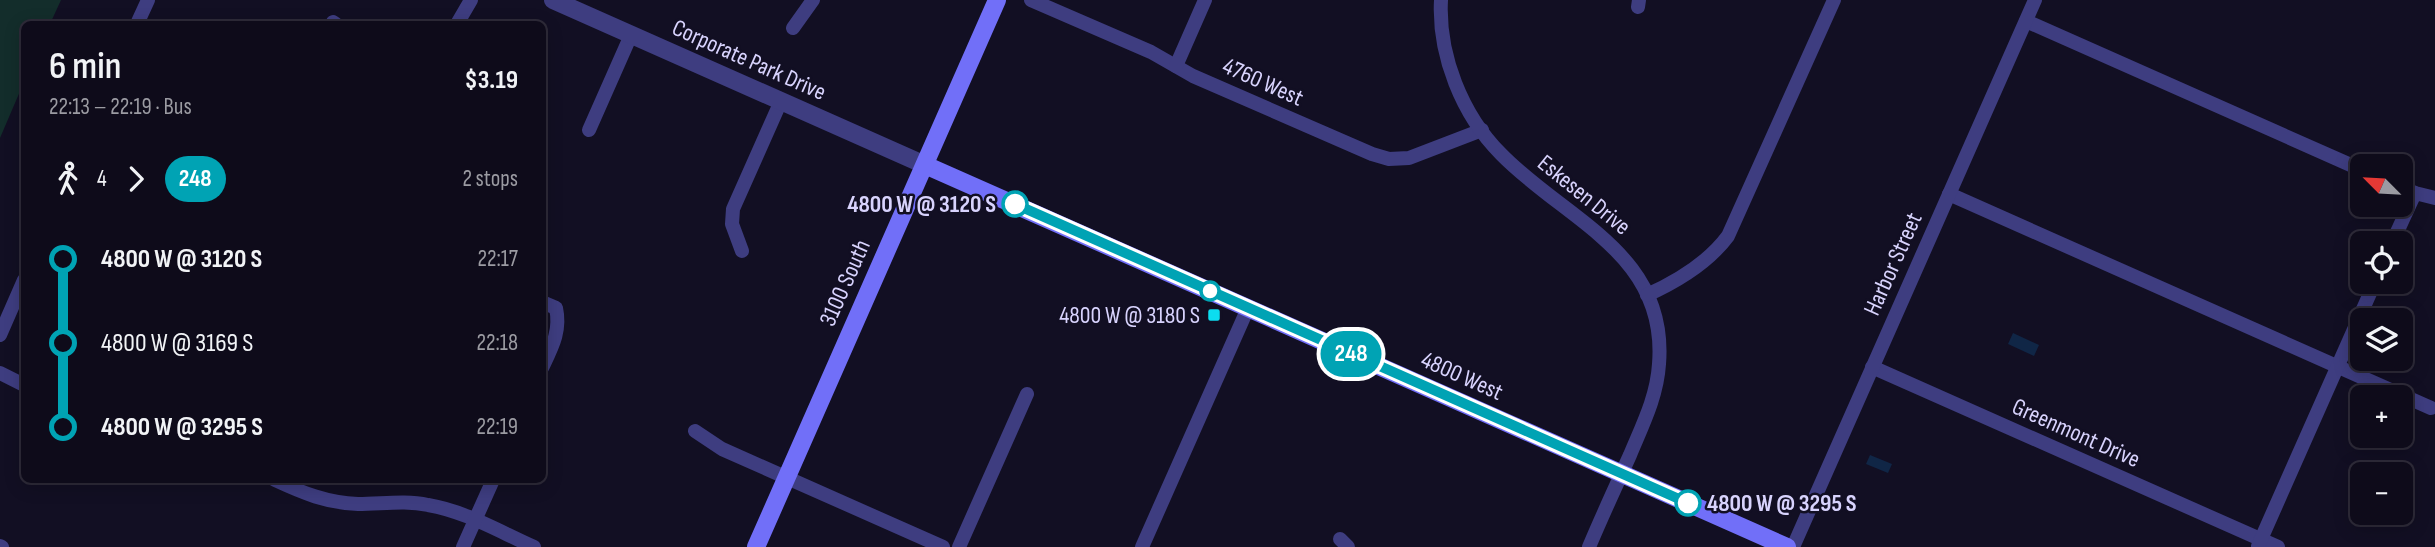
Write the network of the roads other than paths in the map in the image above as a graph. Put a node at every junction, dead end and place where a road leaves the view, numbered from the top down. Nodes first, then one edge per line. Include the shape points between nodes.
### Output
1 (148, 0) edge
2 (471, 0) edge
3 (553, 0) edge
4 (813, 0) edge
5 (997, 0) edge
6 (1031, 0) edge
7 (1205, 0) edge
8 (1441, 0) edge
9 (1834, 0) edge
10 (2035, 0) edge
11 (138, 21) edge
12 (459, 21) edge
13 (2026, 21) junction
14 (793, 28) dead end
15 (631, 35) junction
16 (1176, 66) junction
17 (781, 101) junction
18 (589, 130) dead end
19 (1482, 130) junction
20 (925, 165) junction
21 (2350, 165) edge
22 (2413, 191) edge
23 (1949, 194) junction
24 (2435, 198) edge
25 (742, 251) dead end
26 (21, 287) edge
27 (2370, 294) edge
28 (1647, 295) junction
29 (549, 305) edge
30 (1248, 308) junction
31 (0, 335) edge
32 (546, 359) edge
33 (2337, 366) junction
34 (1872, 367) junction
35 (0, 373) edge
36 (21, 384) edge
37 (1027, 394) dead end
38 (2431, 408) dead end
39 (695, 431) dead end
40 (1621, 474) junction
41 (786, 478) junction
42 (282, 483) edge
43 (492, 483) edge
44 (475, 521) junction
45 (2259, 543) edge
46 (463, 547) edge
47 (534, 547) edge
48 (756, 547) edge
49 (943, 547) edge
50 (959, 547) edge
51 (1142, 547) edge
52 (1589, 547) edge
53 (1787, 547) edge
54 (1793, 547) edge
55 (2277, 547) edge

1 - 11 street
2 - 12 street
3 - 15 street, Corporate Park Drive
4 - 14 street
5 - 20 main road, 3100 South
6 - 16 street, 4760 West
7 - 16 street
8 - 19 street, Eskesen Drive via 1450,67
9 - 28 street via 1728,236 1698,266
10 - 13 street, Harbor Street
13 - 21 street
13 - 23 street, Harbor Street
15 - 17 street, Corporate Park Drive
15 - 18 street
16 - 19 street, 4760 West via 1389,159 1409,158
17 - 20 street, Corporate Park Drive
17 - 25 street via 733,209 732,224
19 - 28 street, Eskesen Drive via 1512,165 1618,251
20 - 30 main road, 4800 West
20 - 41 main road, 3100 South
22 - 24 street
23 - 33 street
23 - 34 street, Harbor Street
26 - 31 street
27 - 33 street
28 - 40 street, Eskesen Drive via 1658,328 1658,374 1647,415
29 - 32 street via 559,321
30 - 40 main road, 4800 West
30 - 51 street
33 - 38 street
33 - 45 street
34 - 45 street, Greenmont Drive
34 - 54 street, Harbor Street
35 - 36 street
37 - 50 street
39 - 41 street via 722,449
40 - 52 street, Eskesen Drive
40 - 53 main road, 4800 West
41 - 48 main road, 3100 South
41 - 49 street
42 - 44 street via 323,500 408,502
43 - 44 street
44 - 46 street
44 - 47 street
45 - 55 street, Greenmont Drive

